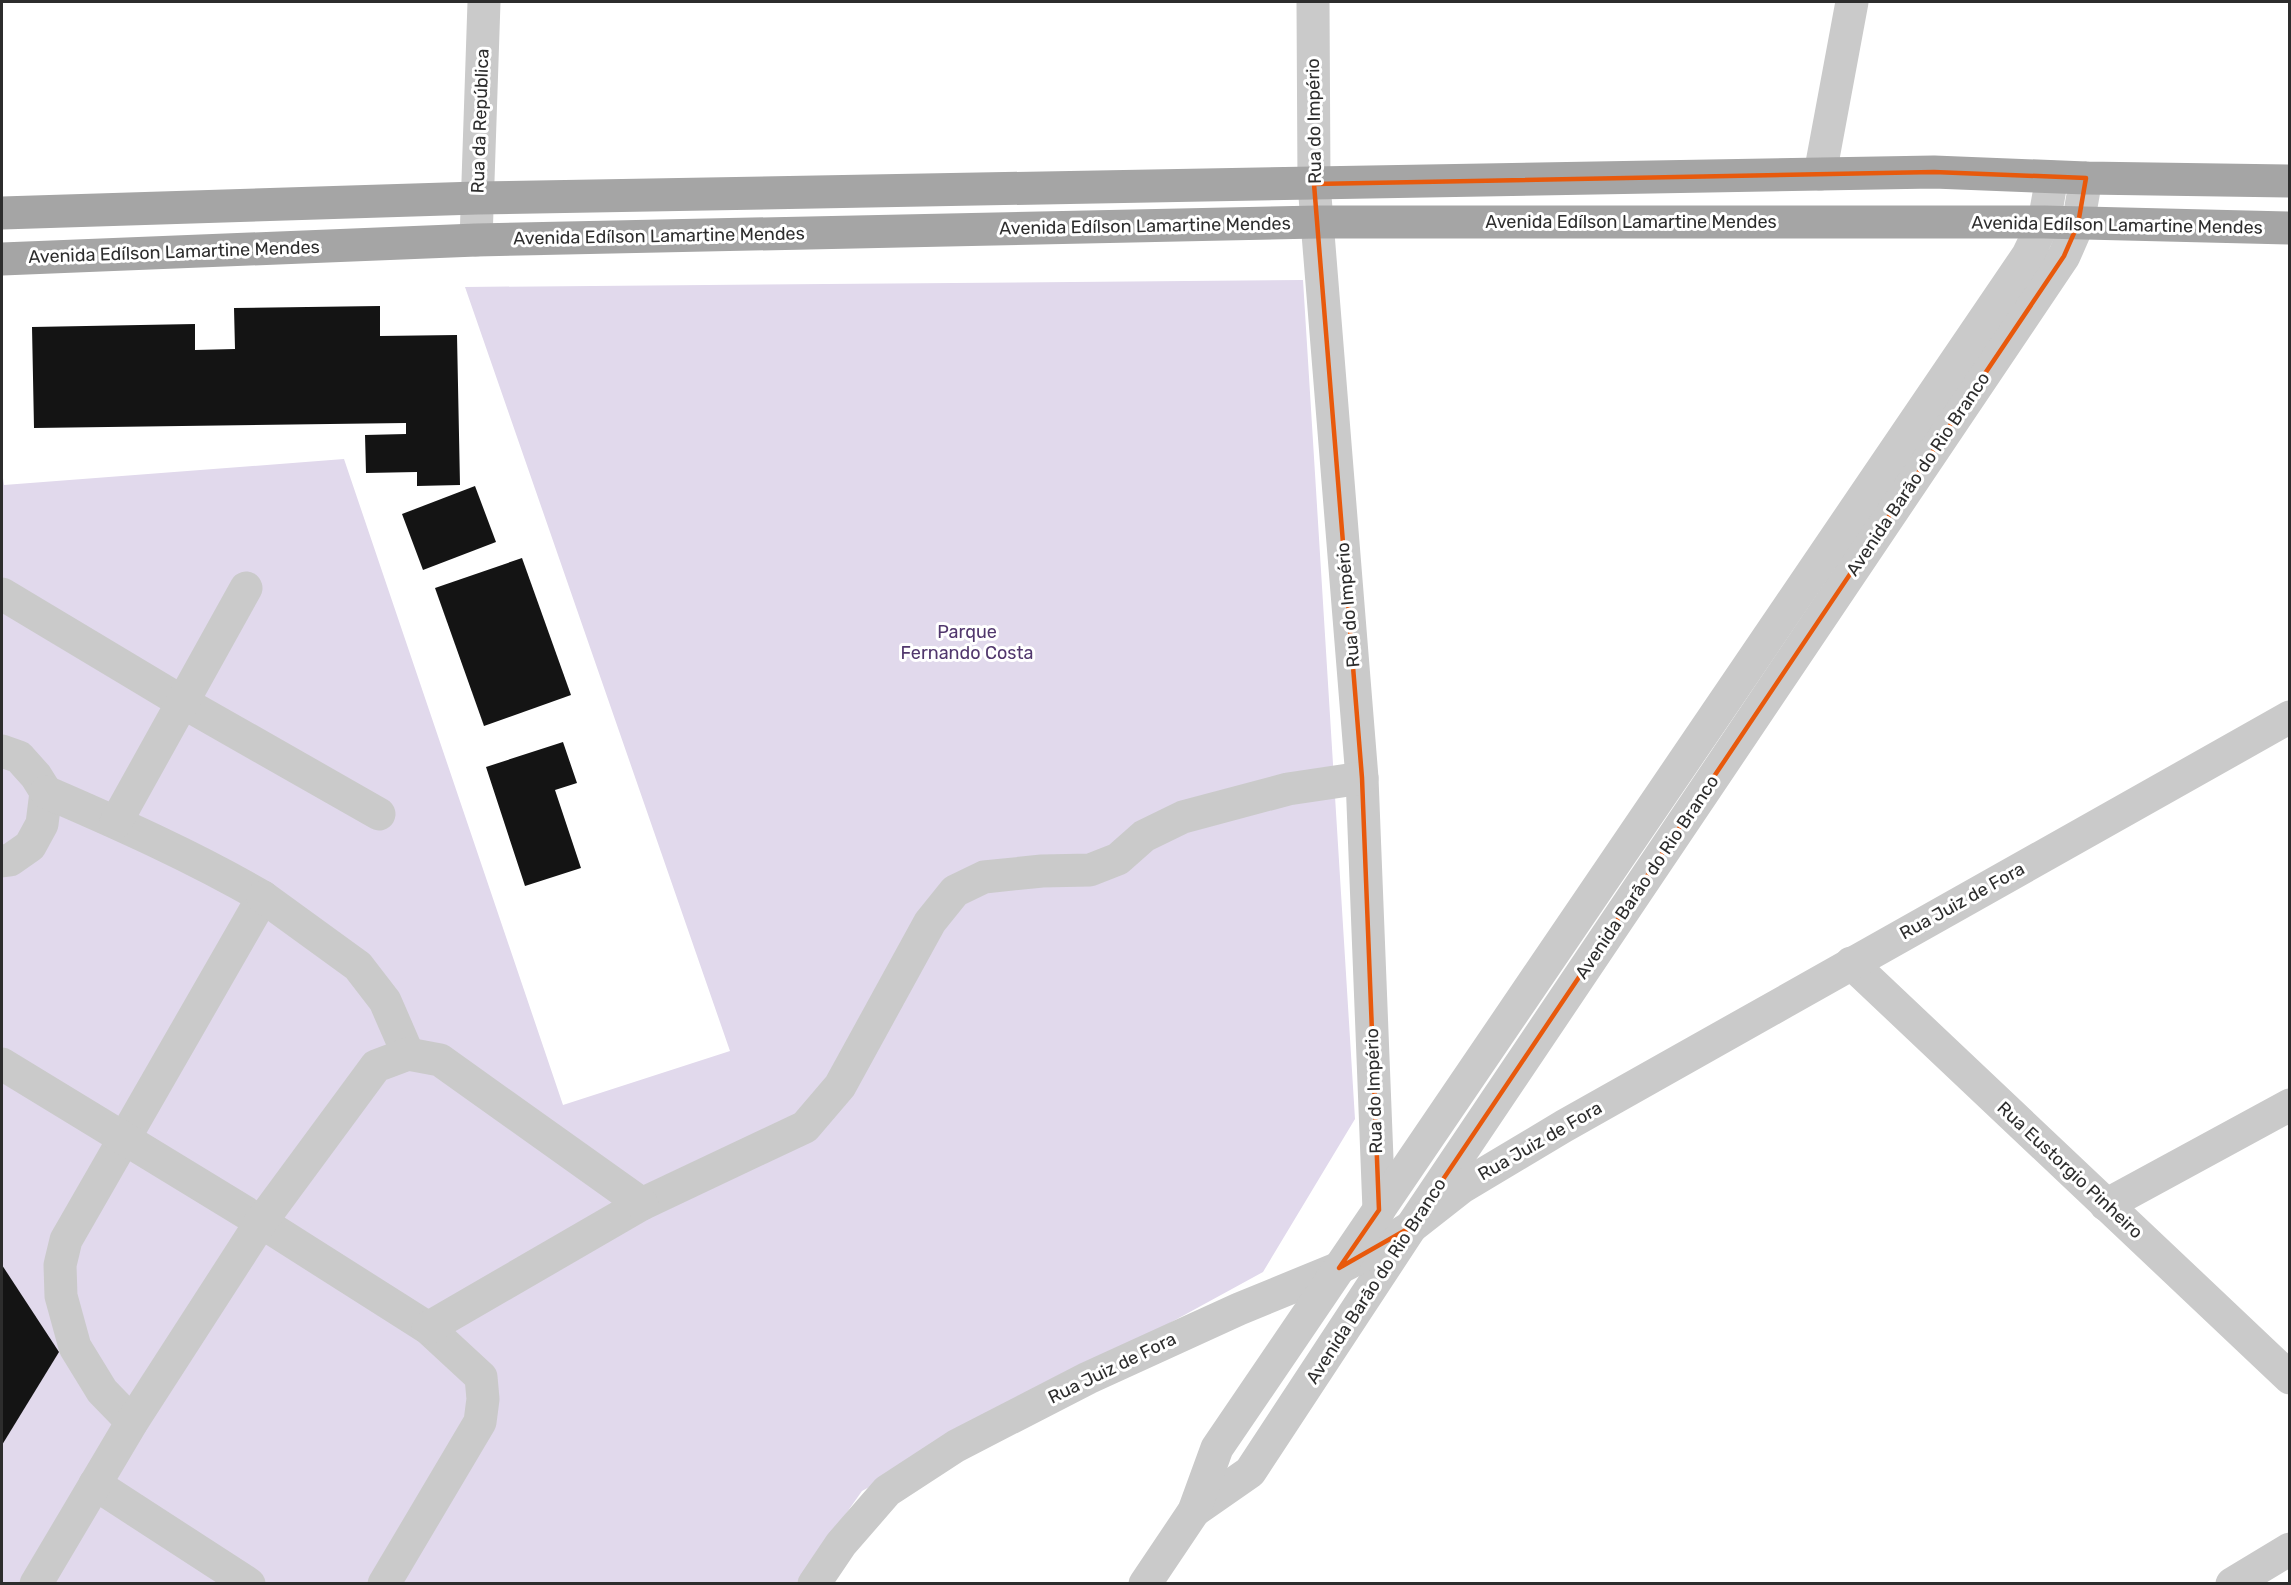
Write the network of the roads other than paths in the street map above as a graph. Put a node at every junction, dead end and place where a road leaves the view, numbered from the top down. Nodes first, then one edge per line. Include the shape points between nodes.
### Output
1 (484, 2) edge
2 (1312, 2) edge
3 (1852, 2) edge
4 (1820, 174) junction
5 (2052, 177) junction
6 (2086, 178) junction
7 (2289, 181) edge
8 (1314, 184) junction
9 (1159, 186) junction
10 (995, 189) junction
11 (707, 194) junction
12 (635, 195) junction
13 (477, 198) junction
14 (2, 213) edge
15 (1317, 222) junction
16 (2044, 222) junction
17 (2078, 224) junction
18 (1158, 226) junction
19 (2289, 228) edge
20 (995, 229) junction
21 (709, 235) junction
22 (638, 237) junction
23 (476, 240) junction
24 (2, 259) edge
25 (246, 588) dead end
26 (2, 594) edge
27 (184, 704) junction
28 (2289, 717) edge
29 (2, 751) edge
30 (1362, 778) junction
31 (46, 792) junction
32 (379, 814) dead end
33 (116, 822) junction
34 (2, 861) edge
35 (263, 897) junction
36 (1851, 963) junction
37 (408, 1054) junction
38 (2, 1064) edge
39 (2289, 1105) edge
40 (125, 1139) junction
41 (642, 1204) junction
42 (2106, 1205) junction
43 (1379, 1210) junction
44 (261, 1222) junction
45 (1411, 1227) junction
46 (1340, 1268) junction
47 (428, 1328) junction
48 (2289, 1378) edge
49 (132, 1422) junction
50 (95, 1484) junction
51 (1194, 1511) junction
52 (2289, 1549) edge
53 (36, 1584) edge
54 (249, 1584) edge
55 (384, 1584) edge
56 (814, 1584) edge
57 (1145, 1584) edge
58 (2232, 1584) edge

1 - 13 street, Rua da República
2 - 8 street, Rua do Império
3 - 4 street
4 - 5 main road via 1934,172
4 - 8 main road
5 - 6 main road
5 - 16 street, Avenida Barão do Rio Branco
6 - 7 main road
6 - 17 street, Avenida Barão do Rio Branco
8 - 9 main road
8 - 15 street, Rua do Império
9 - 10 main road
9 - 18 main road
10 - 11 main road
10 - 20 main road
11 - 12 main road
11 - 21 main road
12 - 13 main road
12 - 22 main road
13 - 14 main road
13 - 23 street, Rua da República
15 - 16 main road, Avenida Edílson Lamartine Mendes
15 - 18 main road, Avenida Edílson Lamartine Mendes
15 - 30 street, Rua do Império
16 - 17 main road, Avenida Edílson Lamartine Mendes
16 - 43 street, Avenida Barão do Rio Branco via 2028,255
17 - 19 main road, Avenida Edílson Lamartine Mendes
17 - 45 street, Avenida Barão do Rio Branco via 2064,256
18 - 20 main road, Avenida Edílson Lamartine Mendes
20 - 21 main road, Avenida Edílson Lamartine Mendes
21 - 22 main road, Avenida Edílson Lamartine Mendes
22 - 23 main road, Avenida Edílson Lamartine Mendes
23 - 24 main road, Avenida Edílson Lamartine Mendes
25 - 27 street
26 - 27 street
27 - 32 street
27 - 33 street
28 - 36 street, Rua Juiz de Fora
29 - 31 street via 19,757
30 - 41 street via 1288,789 1183,817 1144,836 1118,860 1090,870 984,877 954,891 930,922 840,1086 805,1127
30 - 43 street, Rua do Império
31 - 33 street
31 - 34 street via 42,824 30,846
33 - 35 street
35 - 37 street via 358,966 385,1001
35 - 40 street
36 - 42 street, Rua Eustorgio Pinheiro
36 - 45 street, Rua Juiz de Fora via 1462,1186
37 - 41 street via 440,1060
37 - 44 street via 376,1066
38 - 40 street
39 - 42 street
40 - 44 street
40 - 49 street via 66,1240 60,1286 75,1347 102,1391
41 - 47 street
42 - 48 street, Rua Eustorgio Pinheiro
43 - 46 street, Avenida Barão do Rio Branco
44 - 47 street
44 - 49 street
45 - 46 street, Rua Juiz de Fora
45 - 51 street, Avenida Barão do Rio Branco via 1250,1472
46 - 51 street, Avenida Barão do Rio Branco via 1216,1448
46 - 56 street, Rua Juiz de Fora via 1239,1308 1088,1378 956,1446 887,1491 841,1544
47 - 55 street via 481,1377 480,1422
49 - 50 street
50 - 53 street
50 - 54 street
51 - 57 street, Avenida Barão do Rio Branco
52 - 58 street

